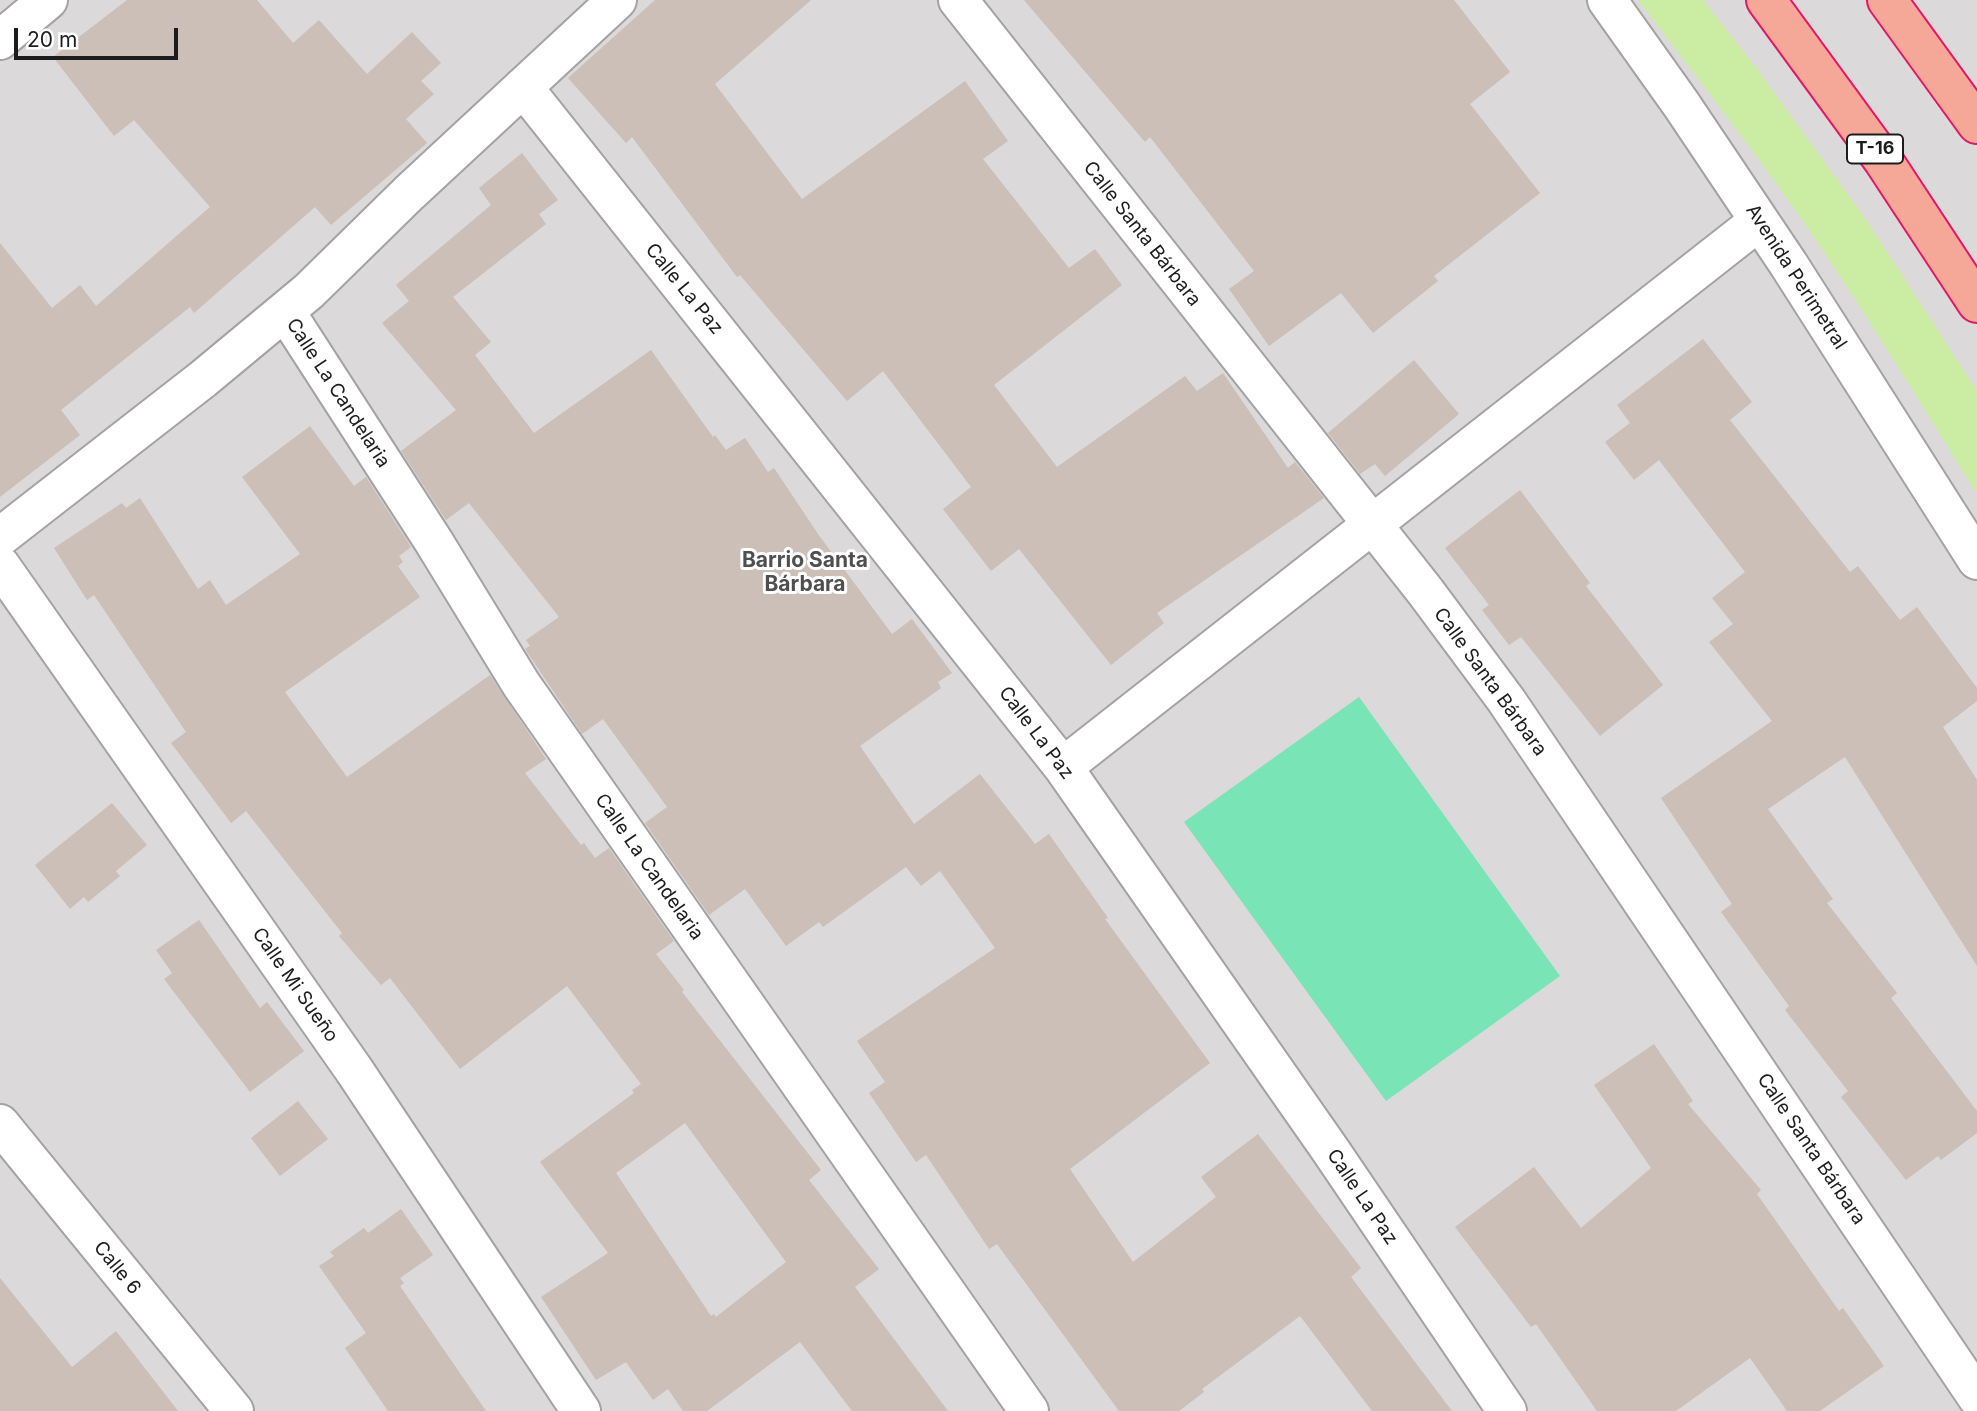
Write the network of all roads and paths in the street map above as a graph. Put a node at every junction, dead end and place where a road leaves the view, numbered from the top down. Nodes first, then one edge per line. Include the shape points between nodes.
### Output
1 (48, 0) edge
2 (617, 0) edge
3 (957, 0) edge
4 (1607, 0) edge
5 (1766, 0) edge
6 (1887, 0) edge
7 (0, 40) edge
8 (523, 87) junction
9 (1977, 124) edge
10 (1759, 221) junction
11 (1977, 303) edge
12 (285, 311) junction
13 (1372, 525) junction
14 (0, 537) edge
15 (1977, 560) edge
16 (0, 565) edge
17 (1063, 767) junction
18 (0, 1124) edge
19 (1977, 1397) edge
20 (234, 1411) edge
21 (581, 1411) edge
22 (1029, 1411) edge
23 (1507, 1411) edge

1 - 7 street
2 - 8 street
3 - 13 street, Calle Santa Bárbara
4 - 10 street, Avenida Perimetral
5 - 11 highway, T-16 via 1884,160
6 - 9 highway
8 - 12 street
8 - 17 street, Calle La Paz
10 - 13 street
10 - 15 street, Avenida Perimetral
12 - 14 street
12 - 22 street, Calle La Candelaria via 521,684
13 - 17 street
13 - 19 street, Calle Santa Bárbara via 1506,700
16 - 21 street, Calle Mi Sueño via 354,1070
17 - 23 street, Calle La Paz
18 - 20 street, Calle 6

